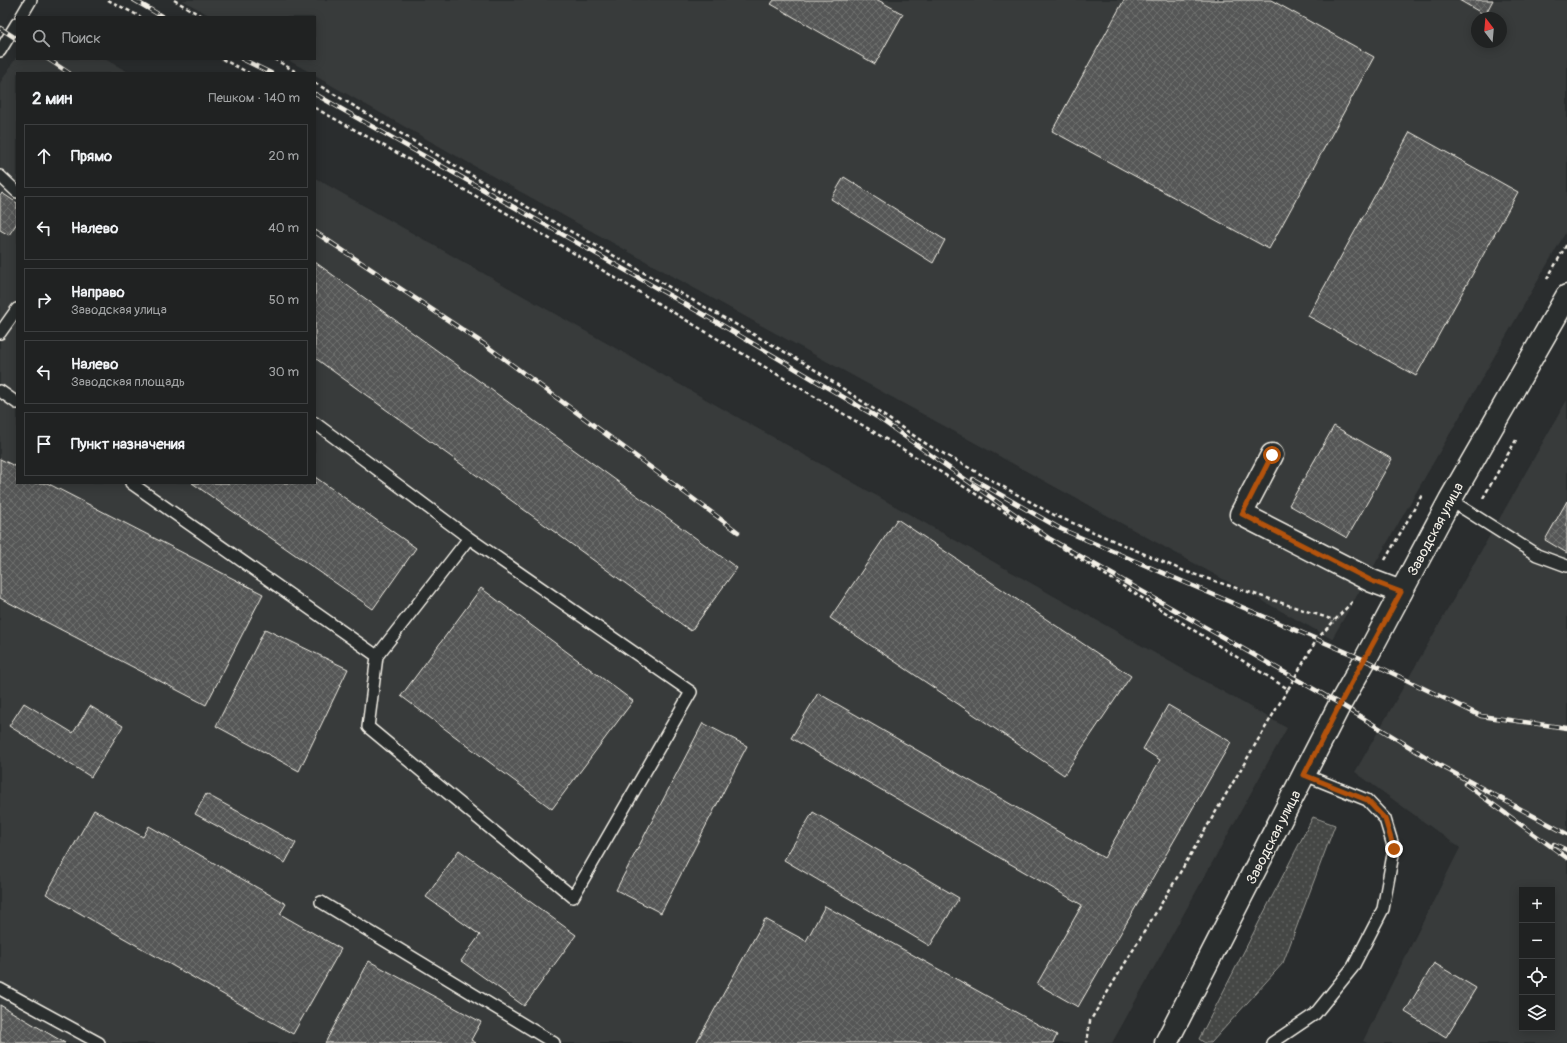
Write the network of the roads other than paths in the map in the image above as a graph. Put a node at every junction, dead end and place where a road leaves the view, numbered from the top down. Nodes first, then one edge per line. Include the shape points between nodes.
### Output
1 (31, 0) edge
2 (22, 16) edge
3 (16, 25) edge
4 (0, 51) edge
5 (0, 176) edge
6 (16, 191) edge
7 (1567, 296) edge
8 (16, 310) edge
9 (0, 333) edge
10 (0, 391) edge
11 (16, 402) edge
12 (316, 424) edge
13 (1272, 455) dead end
14 (131, 484) edge
15 (1450, 500) junction
16 (469, 538) junction
17 (1567, 566) edge
18 (1401, 592) junction
19 (377, 656) junction
20 (1304, 775) junction
21 (321, 902) dead end
22 (0, 989) edge
23 (99, 1043) edge
24 (554, 1043) edge
25 (1166, 1043) edge
26 (1272, 1043) edge

1 - 2 lane
3 - 4 lane
5 - 6 lane
7 - 15 main road, Заводская улица
8 - 9 lane
10 - 11 lane
12 - 16 lane
13 - 18 main road via 1242,514 1372,581
14 - 19 lane
15 - 17 lane via 1537,555
15 - 18 main road, Заводская улица
16 - 19 lane
16 - 19 lane via 691,692 573,897 368,727
18 - 20 main road, Заводская улица
20 - 25 main road, Заводская улица
20 - 26 lane via 1367,800 1385,819 1394,849 1383,909 1353,967 1315,1014
21 - 24 lane
22 - 23 lane

